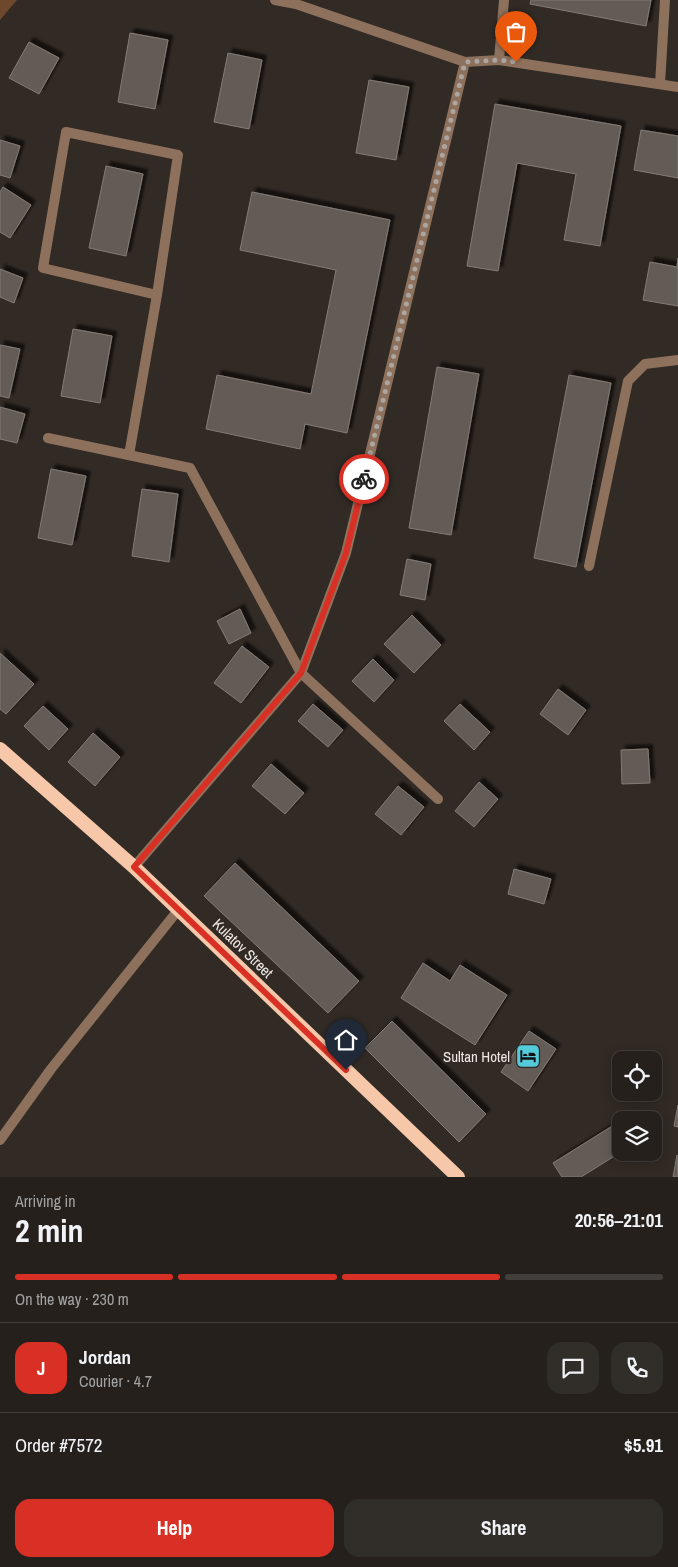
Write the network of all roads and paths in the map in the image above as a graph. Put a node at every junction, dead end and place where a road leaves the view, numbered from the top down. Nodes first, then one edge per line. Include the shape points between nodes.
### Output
1 (275, 0) edge
2 (504, 0) edge
3 (665, 0) edge
4 (499, 60) junction
5 (465, 62) junction
6 (660, 84) junction
7 (678, 87) edge
8 (157, 295) junction
9 (678, 360) edge
10 (48, 438) dead end
11 (128, 455) junction
12 (589, 566) dead end
13 (301, 673) junction
14 (0, 749) edge
15 (438, 799) dead end
16 (134, 867) junction
17 (179, 909) junction
18 (0, 1140) edge
19 (458, 1177) edge

1 - 5 street via 296,4
2 - 4 street
3 - 6 street
4 - 5 street
4 - 6 street
5 - 13 street via 346,553
6 - 7 street
8 - 8 street via 178,154 66,132 43,268
8 - 11 street
9 - 12 street via 645,364 628,382
10 - 11 street
11 - 13 street via 190,468
13 - 15 street
13 - 16 street
14 - 16 highway, Kulatov Street
16 - 17 highway, Kulatov Street
17 - 18 street via 51,1069
17 - 19 highway, Kulatov Street

